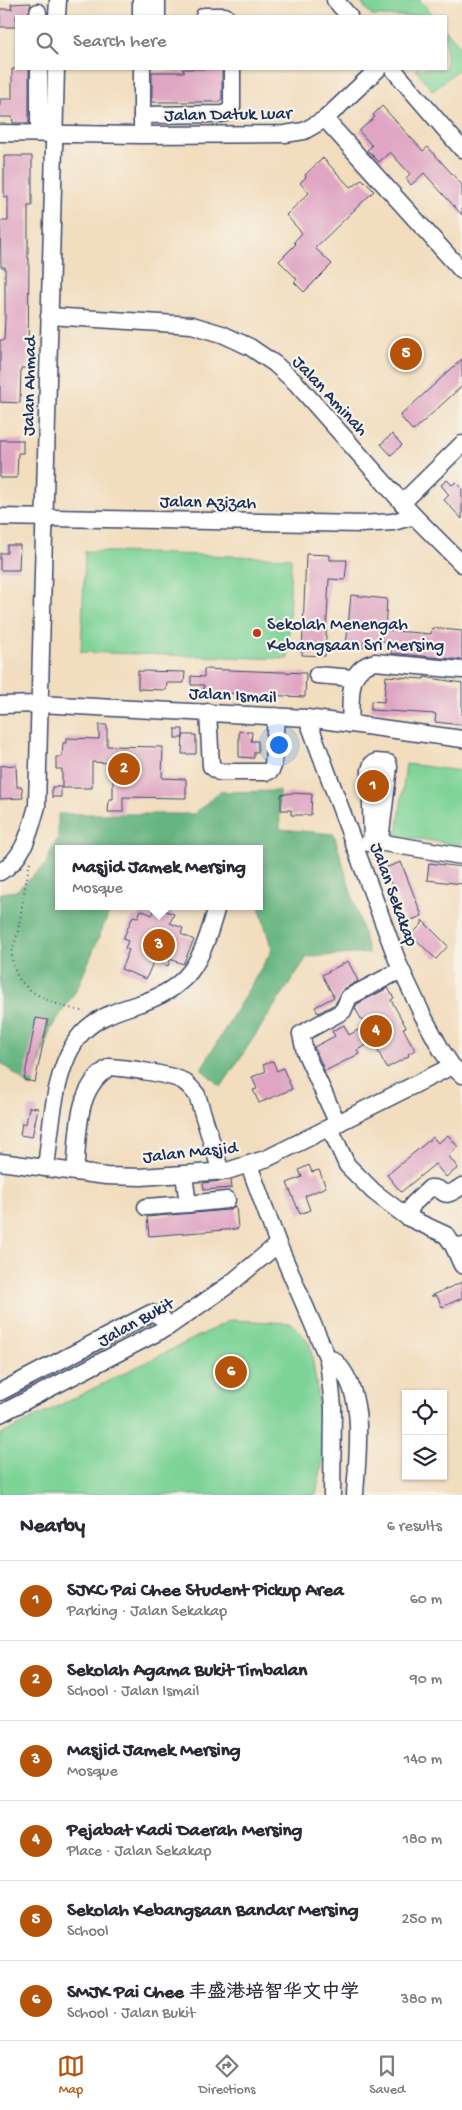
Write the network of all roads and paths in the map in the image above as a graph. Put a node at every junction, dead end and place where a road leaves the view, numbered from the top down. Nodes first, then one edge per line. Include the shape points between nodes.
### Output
1 (58, 0) edge
2 (141, 0) edge
3 (157, 0) edge
4 (335, 0) edge
5 (57, 15) edge
6 (141, 15) edge
7 (158, 15) edge
8 (348, 15) edge
9 (38, 70) edge
10 (56, 70) edge
11 (142, 70) edge
12 (232, 70) edge
13 (377, 70) edge
14 (394, 70) edge
15 (142, 115) junction
16 (325, 119) junction
17 (0, 133) edge
18 (47, 133) junction
19 (142, 135) junction
20 (462, 149) edge
21 (462, 271) edge
22 (50, 316) junction
23 (462, 444) edge
24 (402, 503) junction
25 (414, 516) junction
26 (0, 517) edge
27 (44, 518) junction
28 (462, 564) edge
29 (462, 670) edge
30 (317, 675) dead end
31 (354, 678) junction
32 (39, 704) junction
33 (0, 705) edge
34 (208, 712) junction
35 (276, 716) junction
36 (308, 718) junction
37 (350, 724) junction
38 (462, 740) edge
39 (357, 848) junction
40 (32, 854) dead end
41 (462, 856) edge
42 (0, 872) edge
43 (216, 910) dead end
44 (401, 970) junction
45 (105, 1016) junction
46 (457, 1070) edge
47 (334, 1126) junction
48 (0, 1162) edge
49 (249, 1165) junction
50 (46, 1168) junction
51 (75, 1172) junction
52 (221, 1172) junction
53 (184, 1175) junction
54 (462, 1186) edge
55 (227, 1200) dead end
56 (188, 1204) junction
57 (146, 1207) dead end
58 (407, 1217) junction
59 (278, 1244) junction
60 (457, 1246) edge
61 (462, 1265) edge
62 (168, 1327) junction
63 (328, 1359) junction
64 (0, 1392) edge
65 (0, 1414) edge
66 (332, 1495) edge
67 (355, 1495) edge

1 - 5 street
2 - 6 street
3 - 7 street
4 - 8 street
9 - 18 street
10 - 18 street, Jalan Ahmad
11 - 15 street
12 - 15 street via 232,107 228,112
13 - 16 street, Jalan Datuk Luar
14 - 20 street
15 - 19 street
16 - 19 street, Jalan Datuk Luar via 304,131 285,134
16 - 21 street
17 - 18 street, Jalan Datuk Luar
18 - 19 street, Jalan Datuk Luar
18 - 22 street, Jalan Ahmad
22 - 24 street, Jalan Aminah via 192,325 250,347 296,383
22 - 27 street, Jalan Ahmad
23 - 24 street
24 - 25 street, Jalan Aminah
25 - 27 street, Jalan Azizah via 393,522 361,524
25 - 28 street, Jalan Aminah
26 - 27 street, Jalan Azizah
27 - 32 street, Jalan Ahmad
29 - 31 street via 375,662 358,670
30 - 31 street
31 - 37 street
32 - 33 street, Jalan Ismail
32 - 34 street, Jalan Ismail
32 - 42 street, Jalan Ahmad via 37,806 19,856
34 - 35 street, Jalan Ismail
34 - 35 street via 211,766 219,772 271,770 274,766
35 - 36 street, Jalan Ismail
36 - 37 street, Jalan Ismail
36 - 39 street, Jalan Sekakap
37 - 38 street, Jalan Ismail
39 - 41 street via 372,841
39 - 44 street, Jalan Sekakap
40 - 45 path via 12,954 14,970 37,996 57,1005
43 - 45 street via 206,943 186,978 156,999
44 - 46 street, Jalan Sekakap via 423,1016
44 - 47 street via 348,997 343,1011 301,1034
45 - 50 street via 81,1034 62,1072
46 - 47 street, Jalan Masjid
47 - 49 street, Jalan Masjid
47 - 58 street via 347,1164 374,1192
48 - 50 street, Jalan Masjid
49 - 52 street, Jalan Masjid
49 - 59 street
50 - 51 street, Jalan Masjid
51 - 52 street via 84,1099 94,1080 110,1067 182,1080 190,1086 197,1095
51 - 53 street, Jalan Masjid via 106,1176
52 - 53 street, Jalan Masjid
53 - 56 street
54 - 58 street via 450,1195 430,1188 413,1204
55 - 56 street
56 - 57 street
58 - 60 street via 438,1230
59 - 62 street, Jalan Bukit via 230,1284
59 - 63 street
60 - 61 street
62 - 64 street via 158,1314 151,1313
62 - 65 street, Jalan Bukit
63 - 66 street via 333,1407
63 - 67 street via 334,1360 344,1371 352,1386 358,1446

